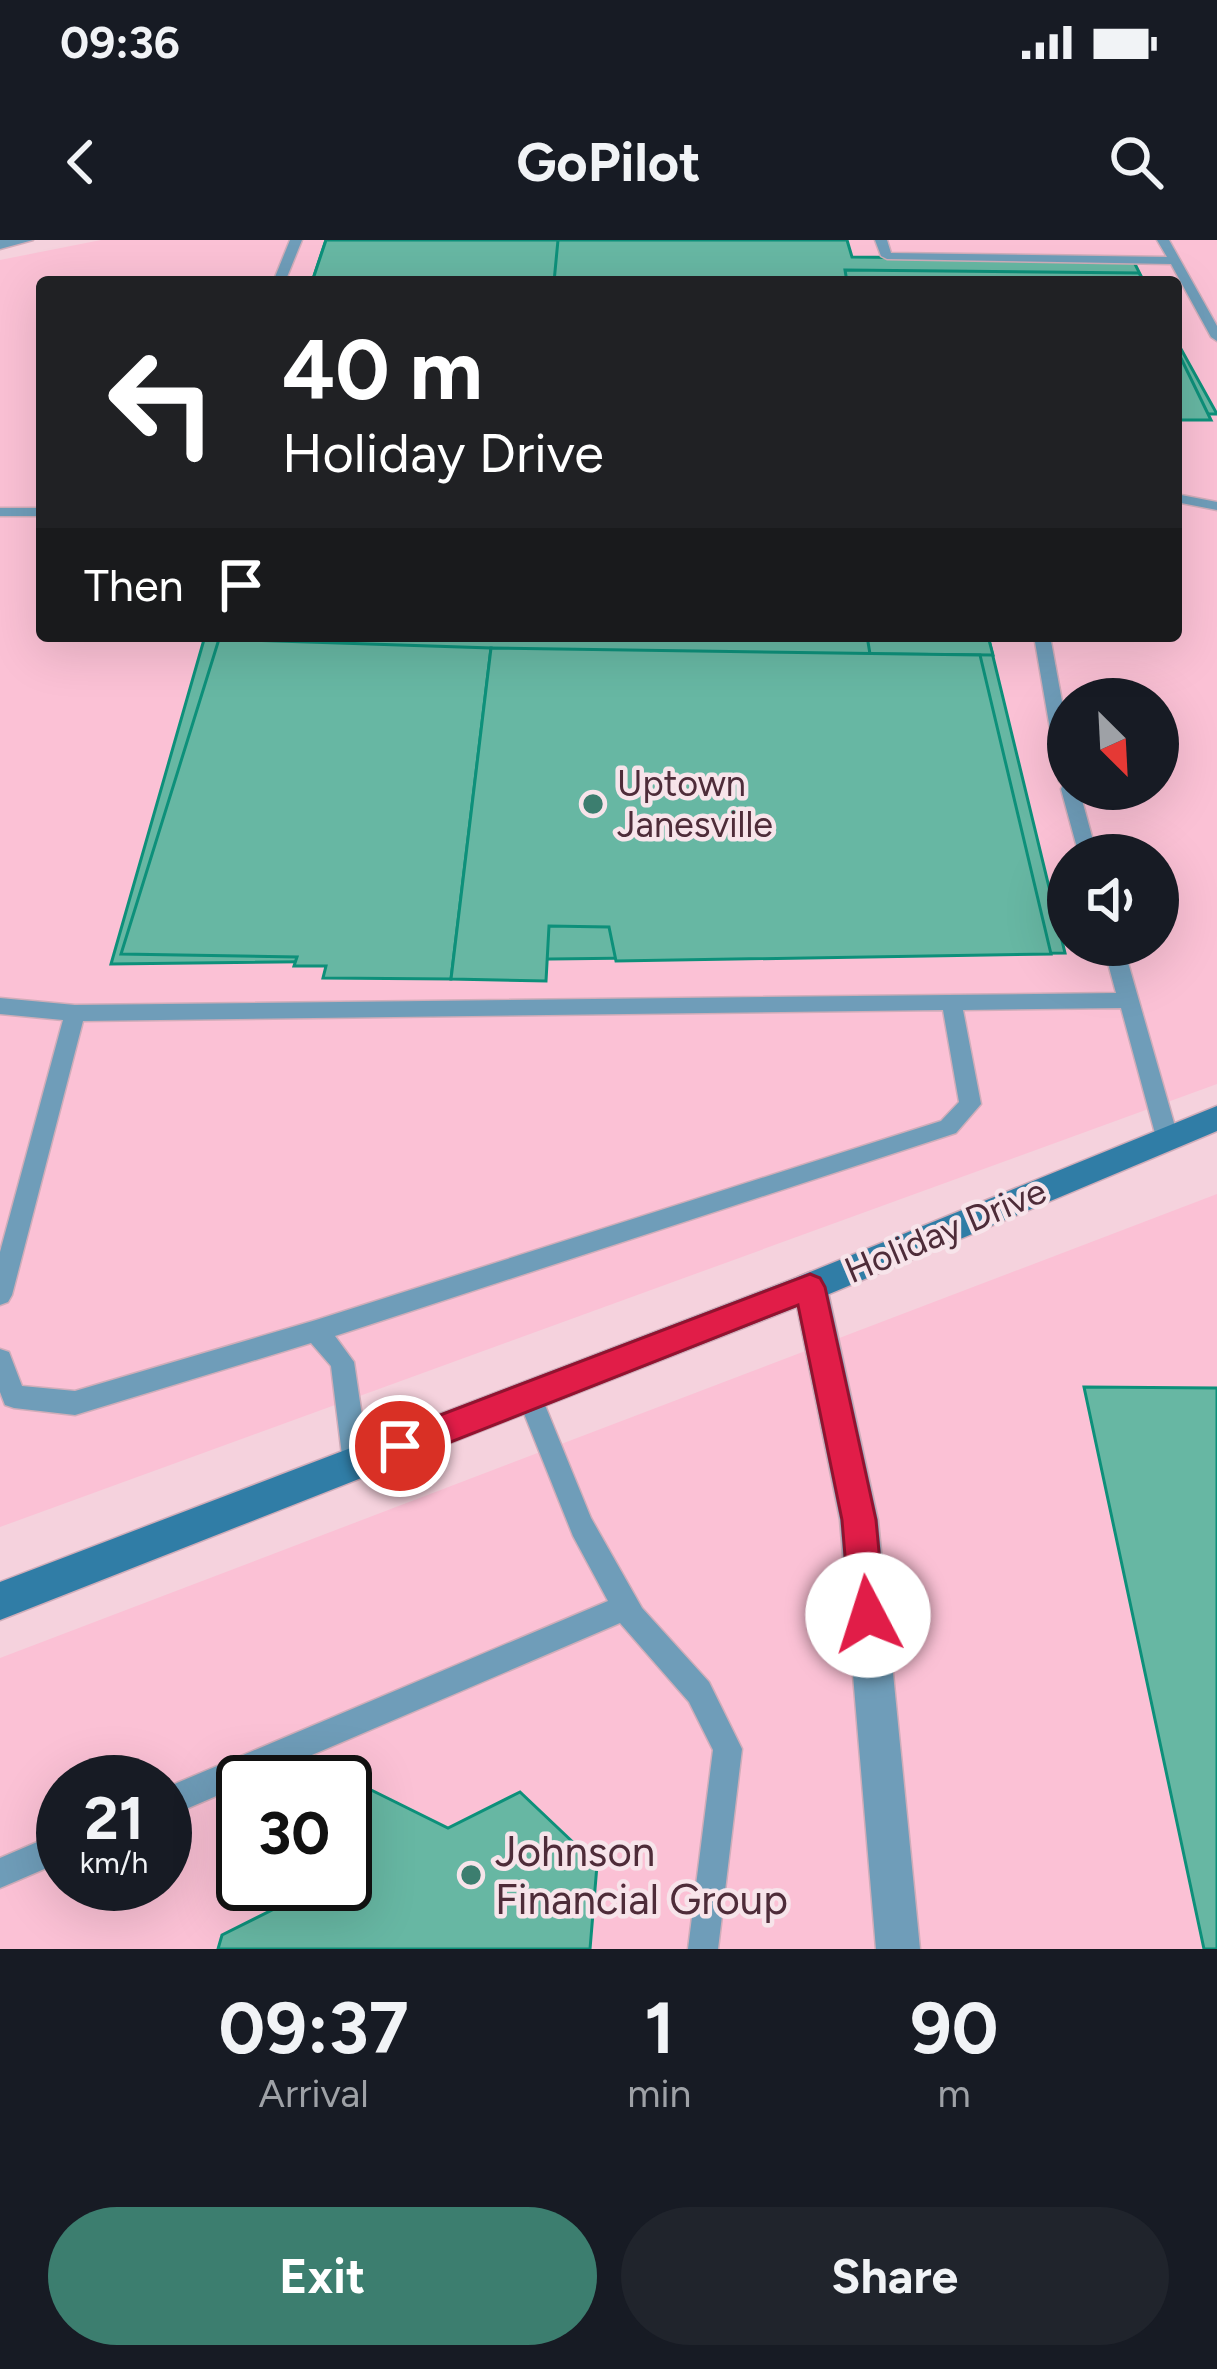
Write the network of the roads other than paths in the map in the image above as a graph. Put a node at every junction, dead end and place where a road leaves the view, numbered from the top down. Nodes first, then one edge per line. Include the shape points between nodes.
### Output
1 (26, 240) edge
2 (296, 240) edge
3 (881, 240) edge
4 (1163, 240) edge
5 (0, 244) edge
6 (1174, 261) junction
7 (281, 276) edge
8 (1217, 337) edge
9 (1182, 499) edge
10 (1217, 506) edge
11 (0, 512) edge
12 (36, 512) edge
13 (1043, 642) edge
14 (1050, 678) edge
15 (1119, 966) edge
16 (1129, 1000) junction
17 (952, 1002) junction
18 (0, 1006) edge
19 (75, 1013) junction
20 (1217, 1118) edge
21 (1167, 1136) junction
22 (810, 1287) junction
23 (0, 1295) edge
24 (316, 1330) junction
25 (0, 1360) edge
26 (529, 1396) junction
27 (356, 1463) junction
28 (0, 1601) edge
29 (626, 1607) junction
30 (192, 1792) edge
31 (36, 1858) edge
32 (0, 1873) edge
33 (703, 1949) edge
34 (898, 1949) edge

1 - 5 street
2 - 7 lane
3 - 6 lane via 887,256
4 - 6 lane
6 - 8 lane
9 - 10 lane
11 - 12 lane
13 - 14 lane
15 - 16 lane
16 - 17 lane
16 - 21 lane
17 - 19 lane
17 - 24 lane via 970,1103 947,1127
18 - 19 lane
19 - 23 lane
20 - 21 street, Holiday Drive
21 - 22 street, Holiday Drive
22 - 26 street, Holiday Drive
22 - 34 street via 859,1520
24 - 25 lane via 75,1403 14,1397
24 - 27 lane via 342,1362
26 - 27 street, Holiday Drive
26 - 29 lane
27 - 28 street, Holiday Drive
29 - 30 lane
29 - 33 lane via 699,1692 728,1749
31 - 32 lane

